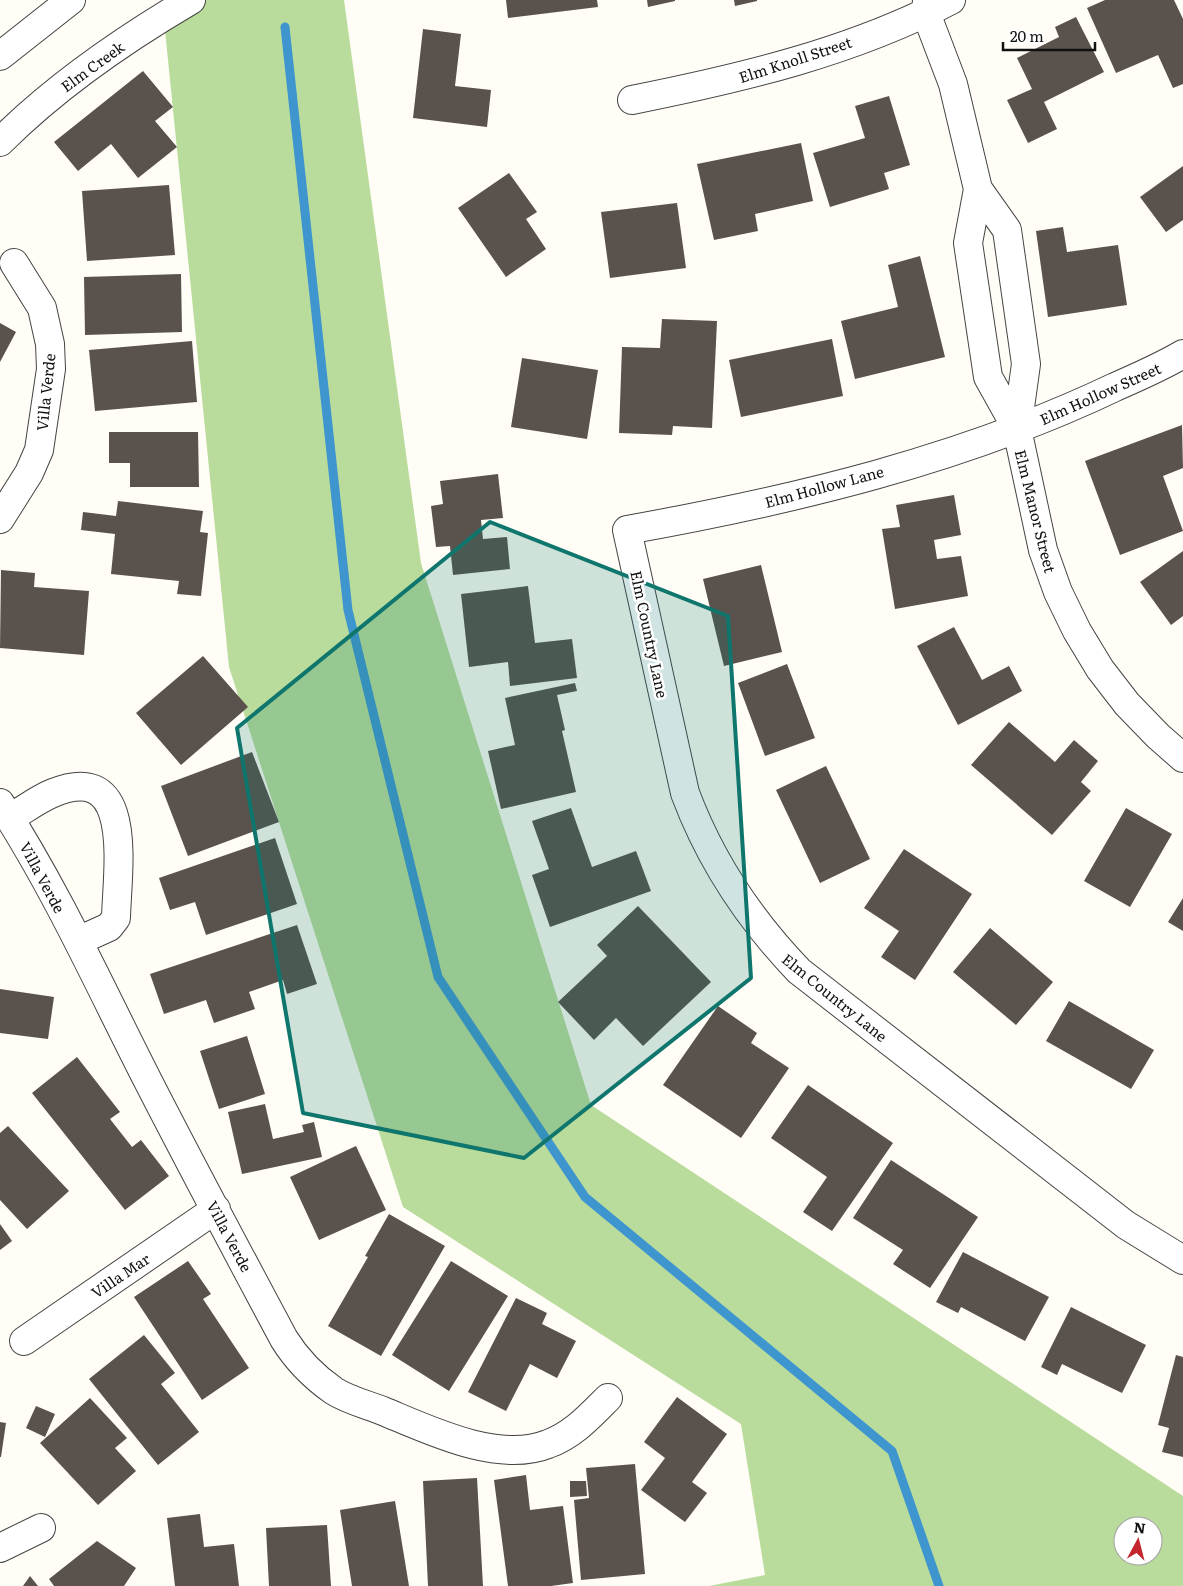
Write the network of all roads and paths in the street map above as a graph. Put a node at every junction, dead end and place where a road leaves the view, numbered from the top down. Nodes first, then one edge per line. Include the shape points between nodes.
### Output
1 (71, 0) edge
2 (191, 0) edge
3 (951, 0) edge
4 (922, 4) edge
5 (0, 56) edge
6 (632, 100) dead end
7 (0, 142) edge
8 (978, 188) junction
9 (14, 263) dead end
10 (1183, 354) edge
11 (1017, 430) junction
12 (0, 518) edge
13 (627, 530) joint
14 (1183, 758) edge
15 (5, 810) edge
16 (78, 941) junction
17 (216, 1209) junction
18 (1183, 1260) edge
19 (24, 1341) dead end
20 (608, 1398) dead end
21 (41, 1528) dead end
22 (0, 1548) edge

1 - 5 street
2 - 7 street, Elm Creek via 103,56 22,120
3 - 4 street, Elm Knoll Street
4 - 6 street, Elm Knoll Street via 819,54 728,80
4 - 8 street, Elm Manor Street via 954,84
8 - 11 street, Elm Manor Street via 968,243 988,377
8 - 11 street, Elm Manor Street via 1007,230 1026,364
9 - 12 street, Villa Verde via 42,308 50,344 50,369 39,450 29,473
10 - 11 street, Elm Hollow Street
11 - 13 street, Elm Hollow Lane via 840,484 711,515
11 - 14 street, Elm Manor Street via 1043,550 1077,631 1127,704
13 - 18 street, Elm Country Lane via 685,793 699,832 745,909 799,971 1126,1225
15 - 16 street, Villa Verde
15 - 16 street via 77,786 91,787 105,795 113,810 117,834 116,918 109,926
16 - 17 street, Villa Verde
17 - 19 street, Villa Mar
17 - 20 street, Villa Verde via 292,1352 313,1375 336,1392 456,1440 516,1449 548,1444 578,1427
21 - 22 street

